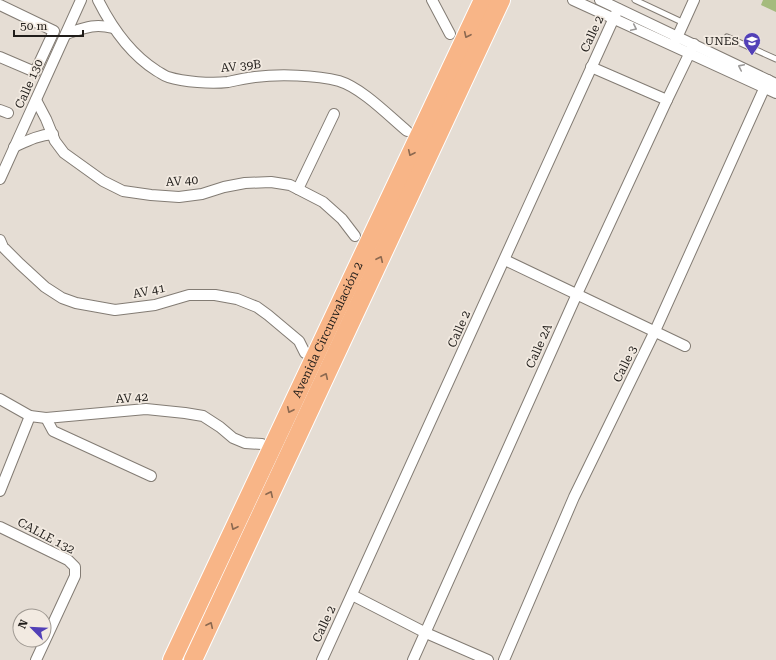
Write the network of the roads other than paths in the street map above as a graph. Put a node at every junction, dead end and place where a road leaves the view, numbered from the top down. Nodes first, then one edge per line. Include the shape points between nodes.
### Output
1 (81, 0) edge
2 (98, 0) edge
3 (432, 0) edge
4 (483, 0) edge
5 (501, 0) edge
6 (573, 0) edge
7 (635, 0) edge
8 (694, 0) edge
9 (604, 1) edge
10 (0, 5) edge
11 (618, 9) junction
12 (614, 19) junction
13 (684, 23) junction
14 (113, 28) junction
15 (66, 34) junction
16 (450, 34) dead end
17 (677, 36) junction
18 (727, 37) dead end
19 (673, 46) junction
20 (692, 49) junction
21 (0, 56) edge
22 (776, 59) edge
23 (592, 67) junction
24 (770, 84) edge
25 (776, 93) edge
26 (36, 100) junction
27 (667, 100) junction
28 (334, 114) dead end
29 (407, 131) dead end
30 (53, 134) junction
31 (14, 148) junction
32 (0, 178) edge
33 (298, 189) junction
34 (355, 236) dead end
35 (1, 245) edge
36 (505, 260) junction
37 (577, 294) junction
38 (656, 331) junction
39 (685, 346) dead end
40 (305, 353) dead end
41 (0, 399) edge
42 (30, 416) junction
43 (46, 418) junction
44 (262, 444) dead end
45 (151, 476) dead end
46 (0, 491) edge
47 (0, 527) edge
48 (352, 595) junction
49 (426, 634) junction
50 (36, 660) edge
51 (172, 660) edge
52 (193, 660) edge
53 (322, 660) edge
54 (413, 660) edge
55 (488, 660) edge
56 (504, 660) edge

1 - 15 street, Calle 130
2 - 14 street, AV 39B
3 - 16 street
4 -> 51 highway, Avenida Circunvalación 2
52 -> 5 highway, Avenida Circunvalación 2
6 - 12 street
7 - 13 lane
8 - 13 street
9 - 11 street
10 - 21 street via 54,31 34,72
11 - 12 street, Calle 2
11 - 17 street
12 -> 19 street
12 - 23 street, Calle 2
13 - 17 street
14 - 15 street via 91,26
14 - 29 street, AV 39B via 129,48 167,77 200,82 227,82 284,75 340,81 360,92
15 - 26 street, Calle 130
17 - 19 street
17 - 20 street
18 - 22 lane
19 - 20 street
20 - 24 street
20 - 27 street, Calle 2A
23 - 27 street
23 - 36 street, Calle 2
24 - 25 street
24 - 38 street, Calle 3
26 - 30 street, AV 40
26 - 31 street, Calle 130
27 - 37 street, Calle 2A
28 - 33 street
30 - 31 street via 42,135
30 - 33 street, AV 40 via 64,153 103,181 123,191 179,197 245,183 271,182
31 - 32 street, Calle 130
33 - 34 street, AV 40 via 323,202 342,219
35 - 40 street, AV 41 via 45,287 76,303 115,310 155,305 189,295 230,298 257,307 299,341
36 - 37 street
36 - 48 street, Calle 2
37 - 38 street
37 - 49 street, Calle 2A
38 - 39 street
38 - 56 street, Calle 3 via 574,498
41 - 42 street, AV 42
42 - 43 street, AV 42
42 - 46 street
43 - 44 street, AV 42 via 146,408 166,410 203,416 233,438 245,443
43 - 45 street via 53,431
47 - 50 street, CALLE 132 via 68,560 75,567 75,576
48 - 49 street
48 - 53 street, Calle 2
49 - 54 street, Calle 2A
49 - 55 street

